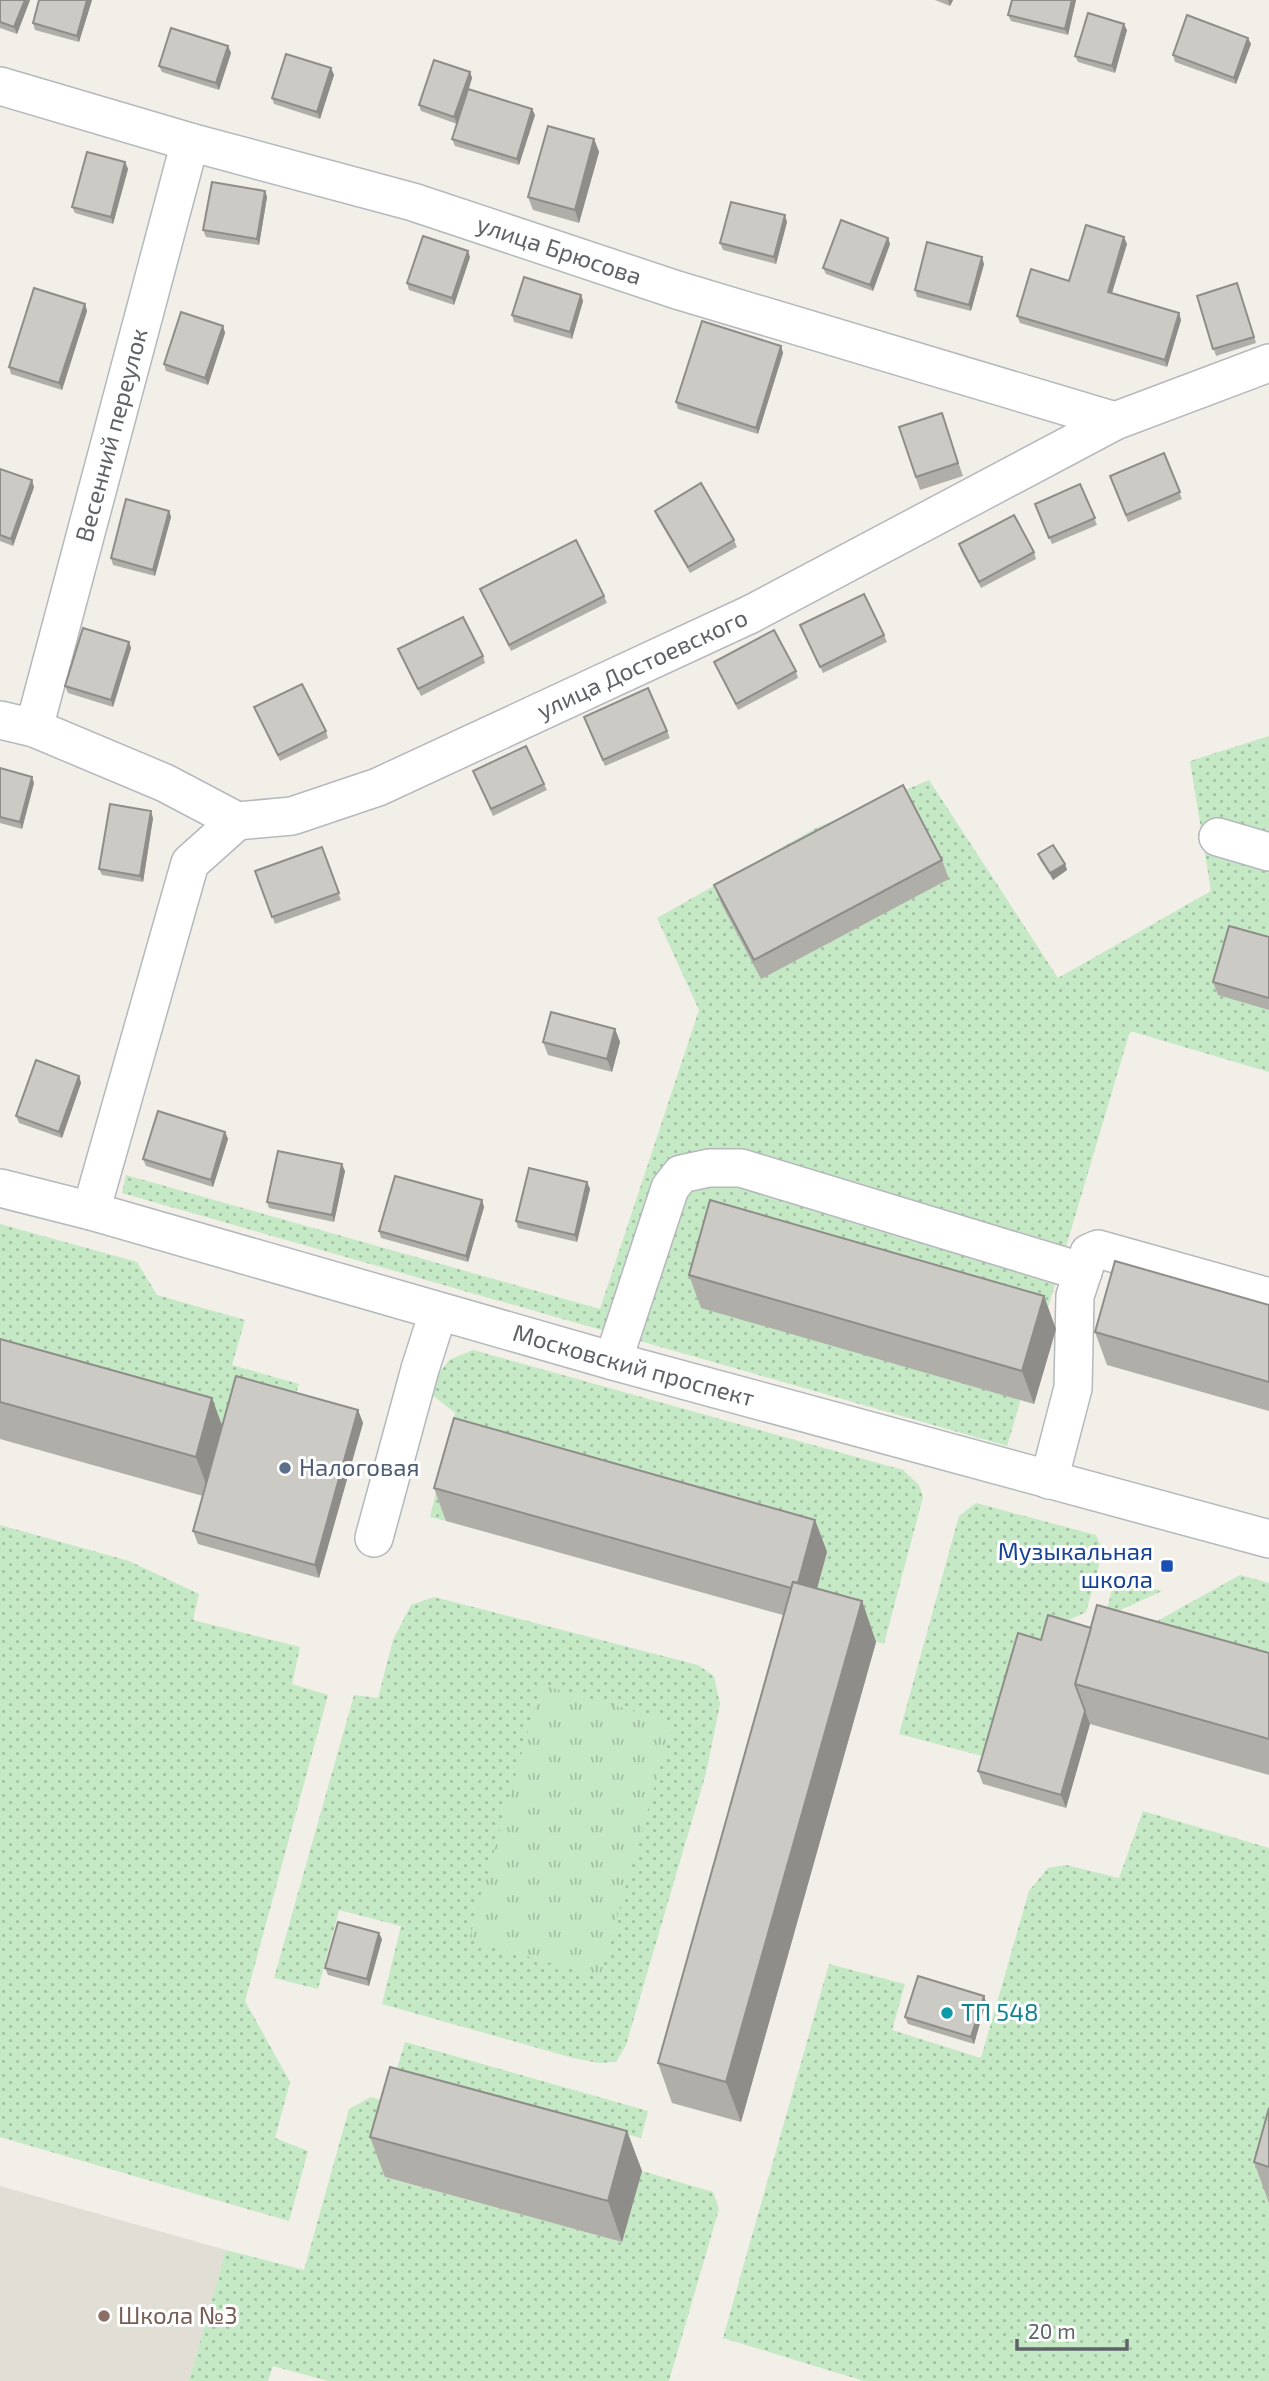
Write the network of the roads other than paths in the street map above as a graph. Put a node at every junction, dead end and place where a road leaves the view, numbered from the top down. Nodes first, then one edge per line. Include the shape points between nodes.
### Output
1 (0, 86) edge
2 (190, 142) junction
3 (1269, 363) edge
4 (1115, 421) junction
5 (17, 724) edge
6 (237, 821) junction
7 (1218, 837) dead end
8 (1269, 852) edge
9 (0, 1188) edge
10 (91, 1211) junction
11 (1083, 1272) junction
12 (1269, 1297) edge
13 (438, 1312) junction
14 (613, 1362) junction
15 (1049, 1479) junction
16 (374, 1538) dead end
17 (1269, 1539) edge

1 - 2 street, улица Брюсова
2 - 4 street, улица Брюсова via 413,202 677,290
2 - 5 street, Весенний переулок
3 - 4 street, улица Достоевского
4 - 6 street, улица Достоевского via 751,614 378,787 292,816
5 - 6 street via 165,783
6 - 10 street via 190,863
7 - 8 street
9 - 10 street, Московский проспект
10 - 13 street, Московский проспект
11 - 12 street via 1089,1253 1098,1249
11 - 14 street via 741,1168 709,1168 681,1174 670,1188
11 - 15 street via 1075,1296 1073,1388
13 - 14 street, Московский проспект
13 - 16 street
14 - 15 street, Московский проспект
15 - 17 street, Московский проспект

